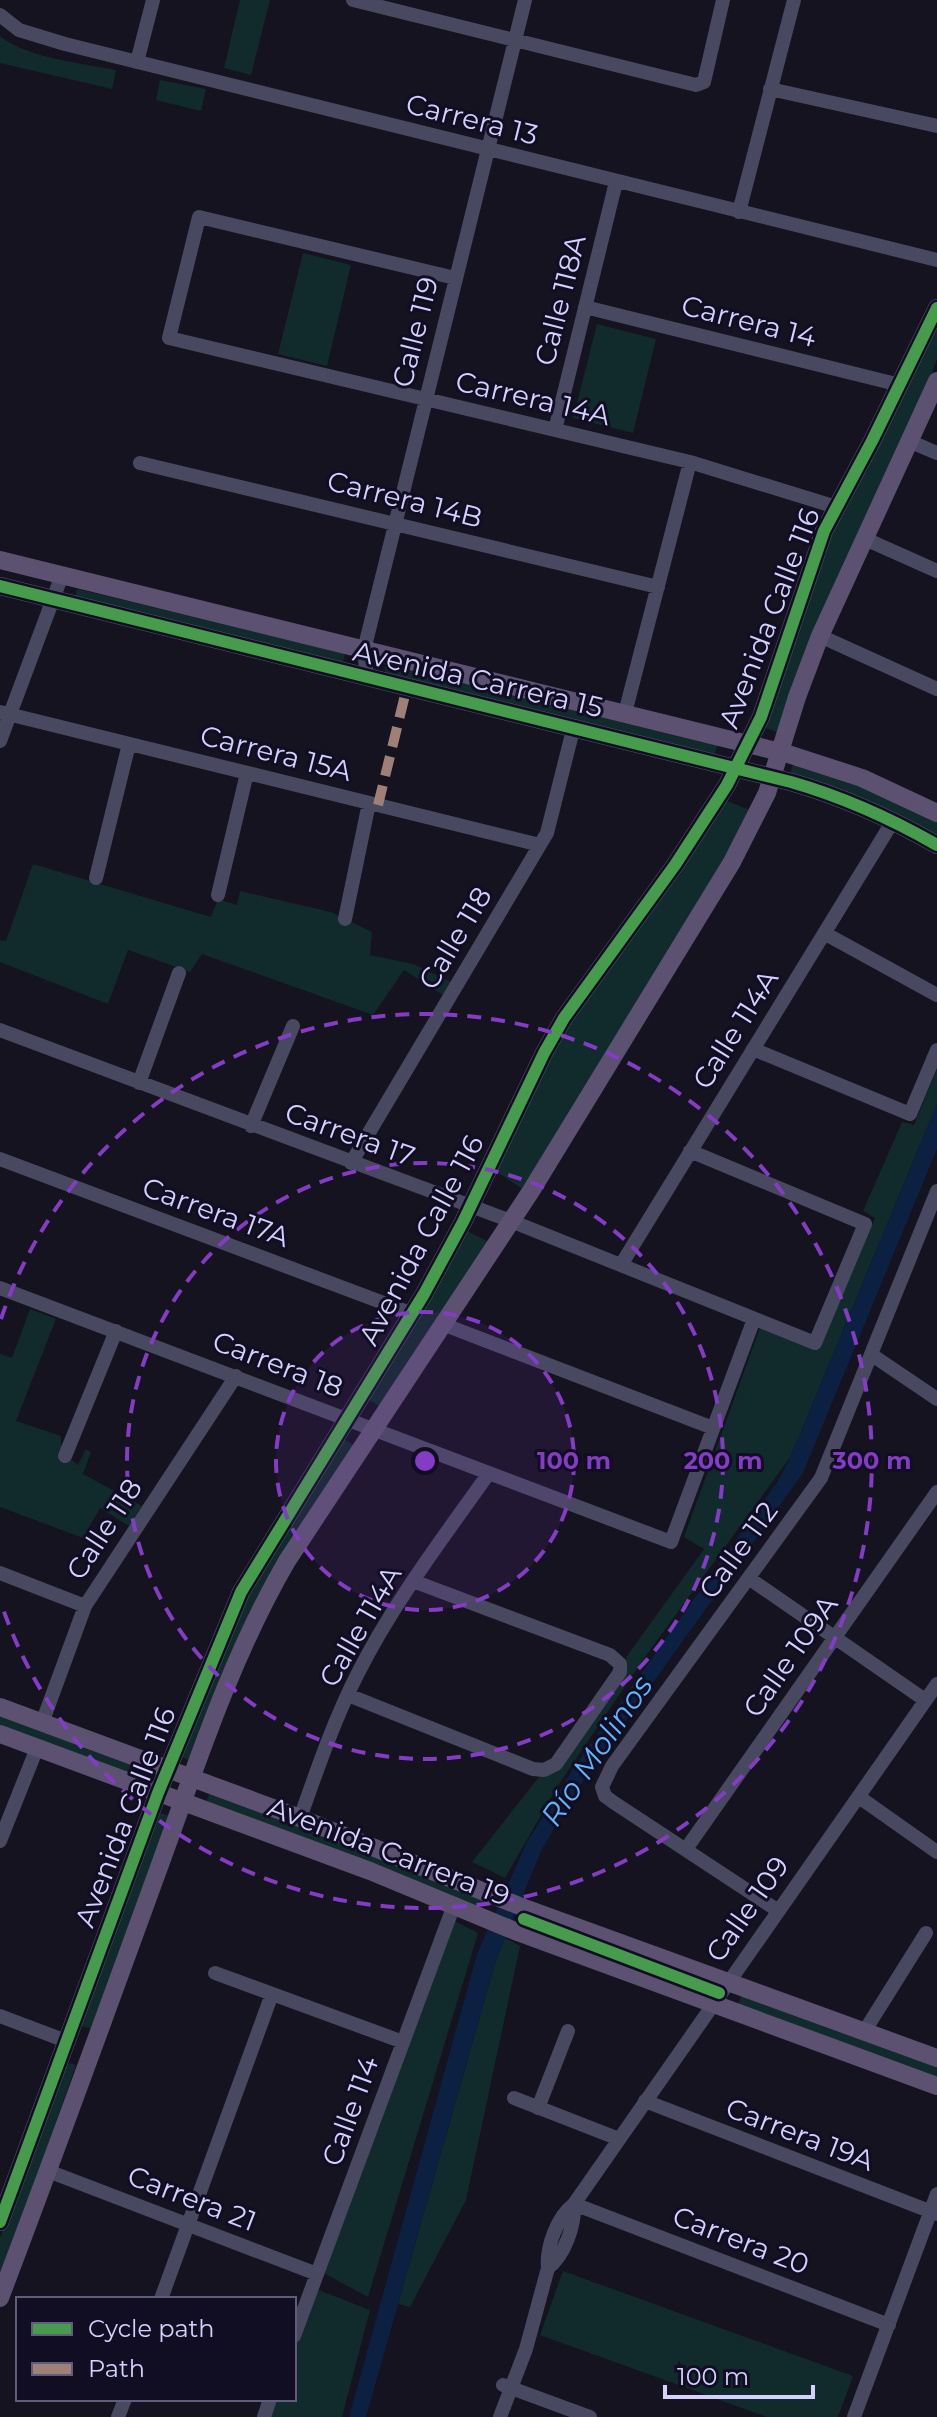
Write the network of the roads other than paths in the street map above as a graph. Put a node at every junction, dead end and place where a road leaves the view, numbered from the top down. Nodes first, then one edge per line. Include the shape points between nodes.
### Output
1 (153, 0) edge
2 (353, 0) edge
3 (525, 0) edge
4 (723, 0) edge
5 (794, 0) edge
6 (0, 15) edge
7 (515, 40) junction
8 (137, 62) junction
9 (770, 89) junction
10 (937, 126) edge
11 (487, 149) junction
12 (616, 182) junction
13 (739, 212) junction
14 (937, 260) edge
15 (455, 278) junction
16 (585, 307) junction
17 (937, 308) edge
18 (937, 381) edge
19 (900, 385) junction
20 (425, 399) junction
21 (555, 430) junction
22 (909, 441) junction
23 (937, 453) edge
24 (690, 462) junction
25 (140, 463) dead end
26 (836, 507) junction
27 (395, 524) junction
28 (863, 538) junction
29 (0, 560) edge
30 (937, 571) edge
31 (62, 575) junction
32 (0, 586) edge
33 (658, 587) junction
34 (53, 599) junction
35 (820, 636) junction
36 (364, 650) junction
37 (367, 678) junction
38 (937, 689) edge
39 (5, 713) edge
40 (625, 713) junction
41 (574, 726) junction
42 (0, 741) edge
43 (129, 744) junction
44 (748, 744) junction
45 (780, 752) junction
46 (736, 769) junction
47 (247, 773) junction
48 (772, 777) junction
49 (369, 803) junction
50 (937, 813) edge
51 (893, 821) junction
52 (540, 845) junction
53 (937, 845) edge
54 (96, 878) dead end
55 (218, 895) dead end
56 (345, 919) dead end
57 (824, 933) junction
58 (179, 973) dead end
59 (937, 995) edge
60 (293, 1026) dead end
61 (0, 1030) edge
62 (753, 1049) junction
63 (937, 1050) edge
64 (139, 1083) junction
65 (251, 1126) junction
66 (690, 1151) junction
67 (0, 1159) edge
68 (351, 1163) junction
69 (937, 1191) edge
70 (470, 1206) junction
71 (511, 1221) junction
72 (931, 1226) edge
73 (621, 1265) junction
74 (0, 1288) edge
75 (413, 1314) junction
76 (754, 1319) junction
77 (445, 1325) junction
78 (116, 1331) junction
79 (872, 1355) junction
80 (236, 1376) junction
81 (937, 1399) edge
82 (346, 1418) junction
83 (713, 1428) junction
84 (375, 1429) junction
85 (65, 1456) dead end
86 (489, 1473) junction
87 (937, 1492) edge
88 (0, 1573) edge
89 (750, 1579) junction
90 (413, 1581) junction
91 (85, 1606) junction
92 (834, 1639) junction
93 (937, 1684) edge
94 (348, 1695) junction
95 (925, 1700) junction
96 (0, 1707) edge
97 (42, 1723) junction
98 (0, 1734) edge
99 (37, 1748) junction
100 (167, 1769) junction
101 (192, 1778) junction
102 (158, 1793) junction
103 (859, 1797) junction
104 (183, 1802) junction
105 (300, 1818) junction
106 (0, 1841) edge
107 (686, 1849) junction
108 (937, 1852) edge
109 (454, 1905) junction
110 (777, 1910) junction
111 (926, 1933) dead end
112 (215, 1973) dead end
113 (727, 1982) junction
114 (272, 1994) junction
115 (711, 2004) junction
116 (0, 2016) edge
117 (568, 2031) dead end
118 (864, 2032) junction
119 (66, 2041) junction
120 (403, 2042) junction
121 (937, 2058) edge
122 (937, 2086) edge
123 (514, 2098) dead end
124 (645, 2101) junction
125 (538, 2108) junction
126 (64, 2129) junction
127 (619, 2139) junction
128 (48, 2171) junction
129 (937, 2194) edge
130 (574, 2204) junction
131 (934, 2213) edge
132 (0, 2222) edge
133 (189, 2225) junction
134 (317, 2274) junction
135 (162, 2297) edge
136 (0, 2298) edge
137 (889, 2325) junction
138 (296, 2331) edge
139 (507, 2387) junction
140 (490, 2417) edge
141 (500, 2417) edge
142 (590, 2417) edge
143 (854, 2417) edge

1 - 8 street
2 - 7 street
3 - 7 street, Calle 119
4 - 7 street via 704,82 696,85
5 - 9 street
6 - 8 street, Carrera 13 via 19,30
7 - 11 street, Calle 119
8 - 11 street, Carrera 13
9 - 10 street
9 - 13 street
11 - 12 street, Carrera 13
11 - 15 street, Calle 119
12 - 13 street, Carrera 13
12 - 16 street, Calle 118A
13 - 14 street, Carrera 13
15 - 20 street, Calle 119
15 - 20 street, Carrera 14A via 199,217 169,338
16 - 19 street, Carrera 14
16 - 21 street, Calle 118A
17 - 19 main road, Avenida Calle 116
18 - 22 main road, Avenida Calle 116
19 - 26 main road, Avenida Calle 116
20 - 21 street, Carrera 14A
20 - 27 street, Calle 119
21 - 24 street, Carrera 14A
22 - 23 street
22 - 28 main road, Avenida Calle 116
24 - 26 street, Carrera 14A
24 - 33 street
25 - 27 street, Carrera 14B
26 - 44 main road, Avenida Calle 116
27 - 33 street, Carrera 14B
27 - 36 street, Calle 119
28 - 30 street
28 - 35 main road, Avenida Calle 116
29 - 31 main road, Avenida Carrera 15
31 - 34 street
31 - 36 main road, Avenida Carrera 15
32 - 34 main road, Avenida Carrera 15
33 - 40 street
34 - 37 main road, Avenida Carrera 15
34 - 39 street
35 - 38 street
35 - 45 main road, Avenida Calle 116
36 - 37 street, Calle 119
36 - 40 main road, Avenida Carrera 15
37 - 41 main road, Avenida Carrera 15
39 - 42 street
39 - 43 street, Carrera 15A
40 - 44 main road, Avenida Carrera 15
41 - 46 main road, Avenida Carrera 15
41 - 52 street, Calle 118 via 552,822
43 - 47 street, Carrera 15A
43 - 54 street
44 - 45 main road, Avenida Carrera 15
44 - 46 main road, Avenida Calle 116
45 - 48 main road, Avenida Calle 116
45 - 50 main road, Avenida Carrera 15 via 862,778
46 - 48 main road, Avenida Carrera 15
46 - 70 main road, Avenida Calle 116 via 675,865 564,1018
47 - 49 street, Carrera 15A
47 - 55 street
48 - 51 main road, Avenida Carrera 15 via 837,796
48 - 71 main road, Avenida Calle 116 via 714,892
49 - 52 street, Carrera 15A
49 - 56 street
51 - 53 main road, Avenida Carrera 15
51 - 57 street, Calle 114A
52 - 68 street, Calle 118
57 - 59 street
57 - 62 street, Calle 114A
58 - 64 street
60 - 65 street
61 - 64 street, Carrera 17
62 - 63 street via 910,1114
62 - 66 street, Calle 114A
64 - 65 street, Carrera 17
65 - 68 street, Carrera 17
66 - 73 street, Calle 114A
66 - 76 street, Carrera 17 via 865,1224 815,1343
67 - 75 street, Carrera 17A
68 - 70 street, Carrera 17
69 - 72 street, Calle 112
70 - 71 street, Carrera 17
70 - 75 main road, Avenida Calle 116
71 - 73 street, Carrera 17
71 - 77 main road, Avenida Calle 116
72 - 79 street, Calle 112
73 - 76 street, Carrera 17
74 - 78 street, Carrera 18
75 - 82 main road, Avenida Calle 116
76 - 83 street
77 - 83 street
77 - 84 main road, Avenida Calle 116
78 - 80 street, Carrera 18
78 - 85 street
79 - 81 street
79 - 89 street, Calle 112 via 821,1478
80 - 82 street, Carrera 18
80 - 91 street, Calle 118
82 - 84 street, Carrera 18
82 - 100 main road, Avenida Calle 116 via 241,1592
83 - 86 street, Carrera 18 via 671,1542
84 - 86 street, Carrera 18
84 - 101 main road, Avenida Calle 116 via 270,1592
86 - 90 street, Calle 114A
87 - 92 street, Calle 109A
88 - 91 street
89 - 92 street
89 - 107 street, Calle 112 via 612,1766 602,1787 613,1802
90 - 94 street, Calle 114A
90 - 94 street via 610,1655 620,1664 617,1678 556,1764 544,1770
91 - 97 street, Calle 118
92 - 95 street
92 - 107 street, Calle 109A
93 - 95 street, Calle 109
94 - 105 street, Calle 114A
95 - 103 street, Calle 109
96 - 97 main road, Avenida Carrera 19
97 - 100 main road, Avenida Carrera 19
98 - 99 main road, Avenida Carrera 19
99 - 102 main road, Avenida Carrera 19
99 - 106 street
100 - 101 main road, Avenida Carrera 19
100 - 102 main road, Avenida Calle 116
101 - 104 main road, Avenida Calle 116
101 - 105 main road, Avenida Carrera 19
102 - 104 main road, Avenida Carrera 19
102 - 119 main road, Avenida Calle 116
103 - 108 street
103 - 110 street, Calle 109
104 - 109 main road, Avenida Carrera 19
104 - 126 main road, Avenida Calle 116
105 - 113 main road, Avenida Carrera 19
107 - 110 street
109 - 115 main road, Avenida Carrera 19
109 - 120 street, Calle 114
110 - 113 street, Calle 109
111 - 118 street
112 - 114 street
113 - 115 street, Calle 109
113 - 118 main road, Avenida Carrera 19
114 - 120 street
114 - 133 street
115 - 122 main road, Avenida Carrera 19
115 - 124 street, Calle 109
116 - 119 street
117 - 125 street
118 - 121 main road, Avenida Carrera 19
119 - 126 main road via 84,2047
119 - 132 main road, Avenida Calle 116
120 - 134 street, Calle 114
123 - 125 street
124 - 127 street, Calle 109
124 - 131 street, Carrera 19A
125 - 127 street
126 - 128 main road, Avenida Calle 116
127 - 130 street, Calle 109
128 - 133 street, Carrera 21
128 - 136 main road, Avenida Calle 116
129 - 131 street
130 - 137 street, Carrera 20
130 - 139 street, Calle 109 via 564,2212 547,2255 526,2349
131 - 137 street
133 - 134 street, Carrera 21
133 - 135 street
134 - 138 street, Calle 114
137 - 143 street
139 - 140 street, Calle 109
139 - 141 street, Calle 109
139 - 142 street

